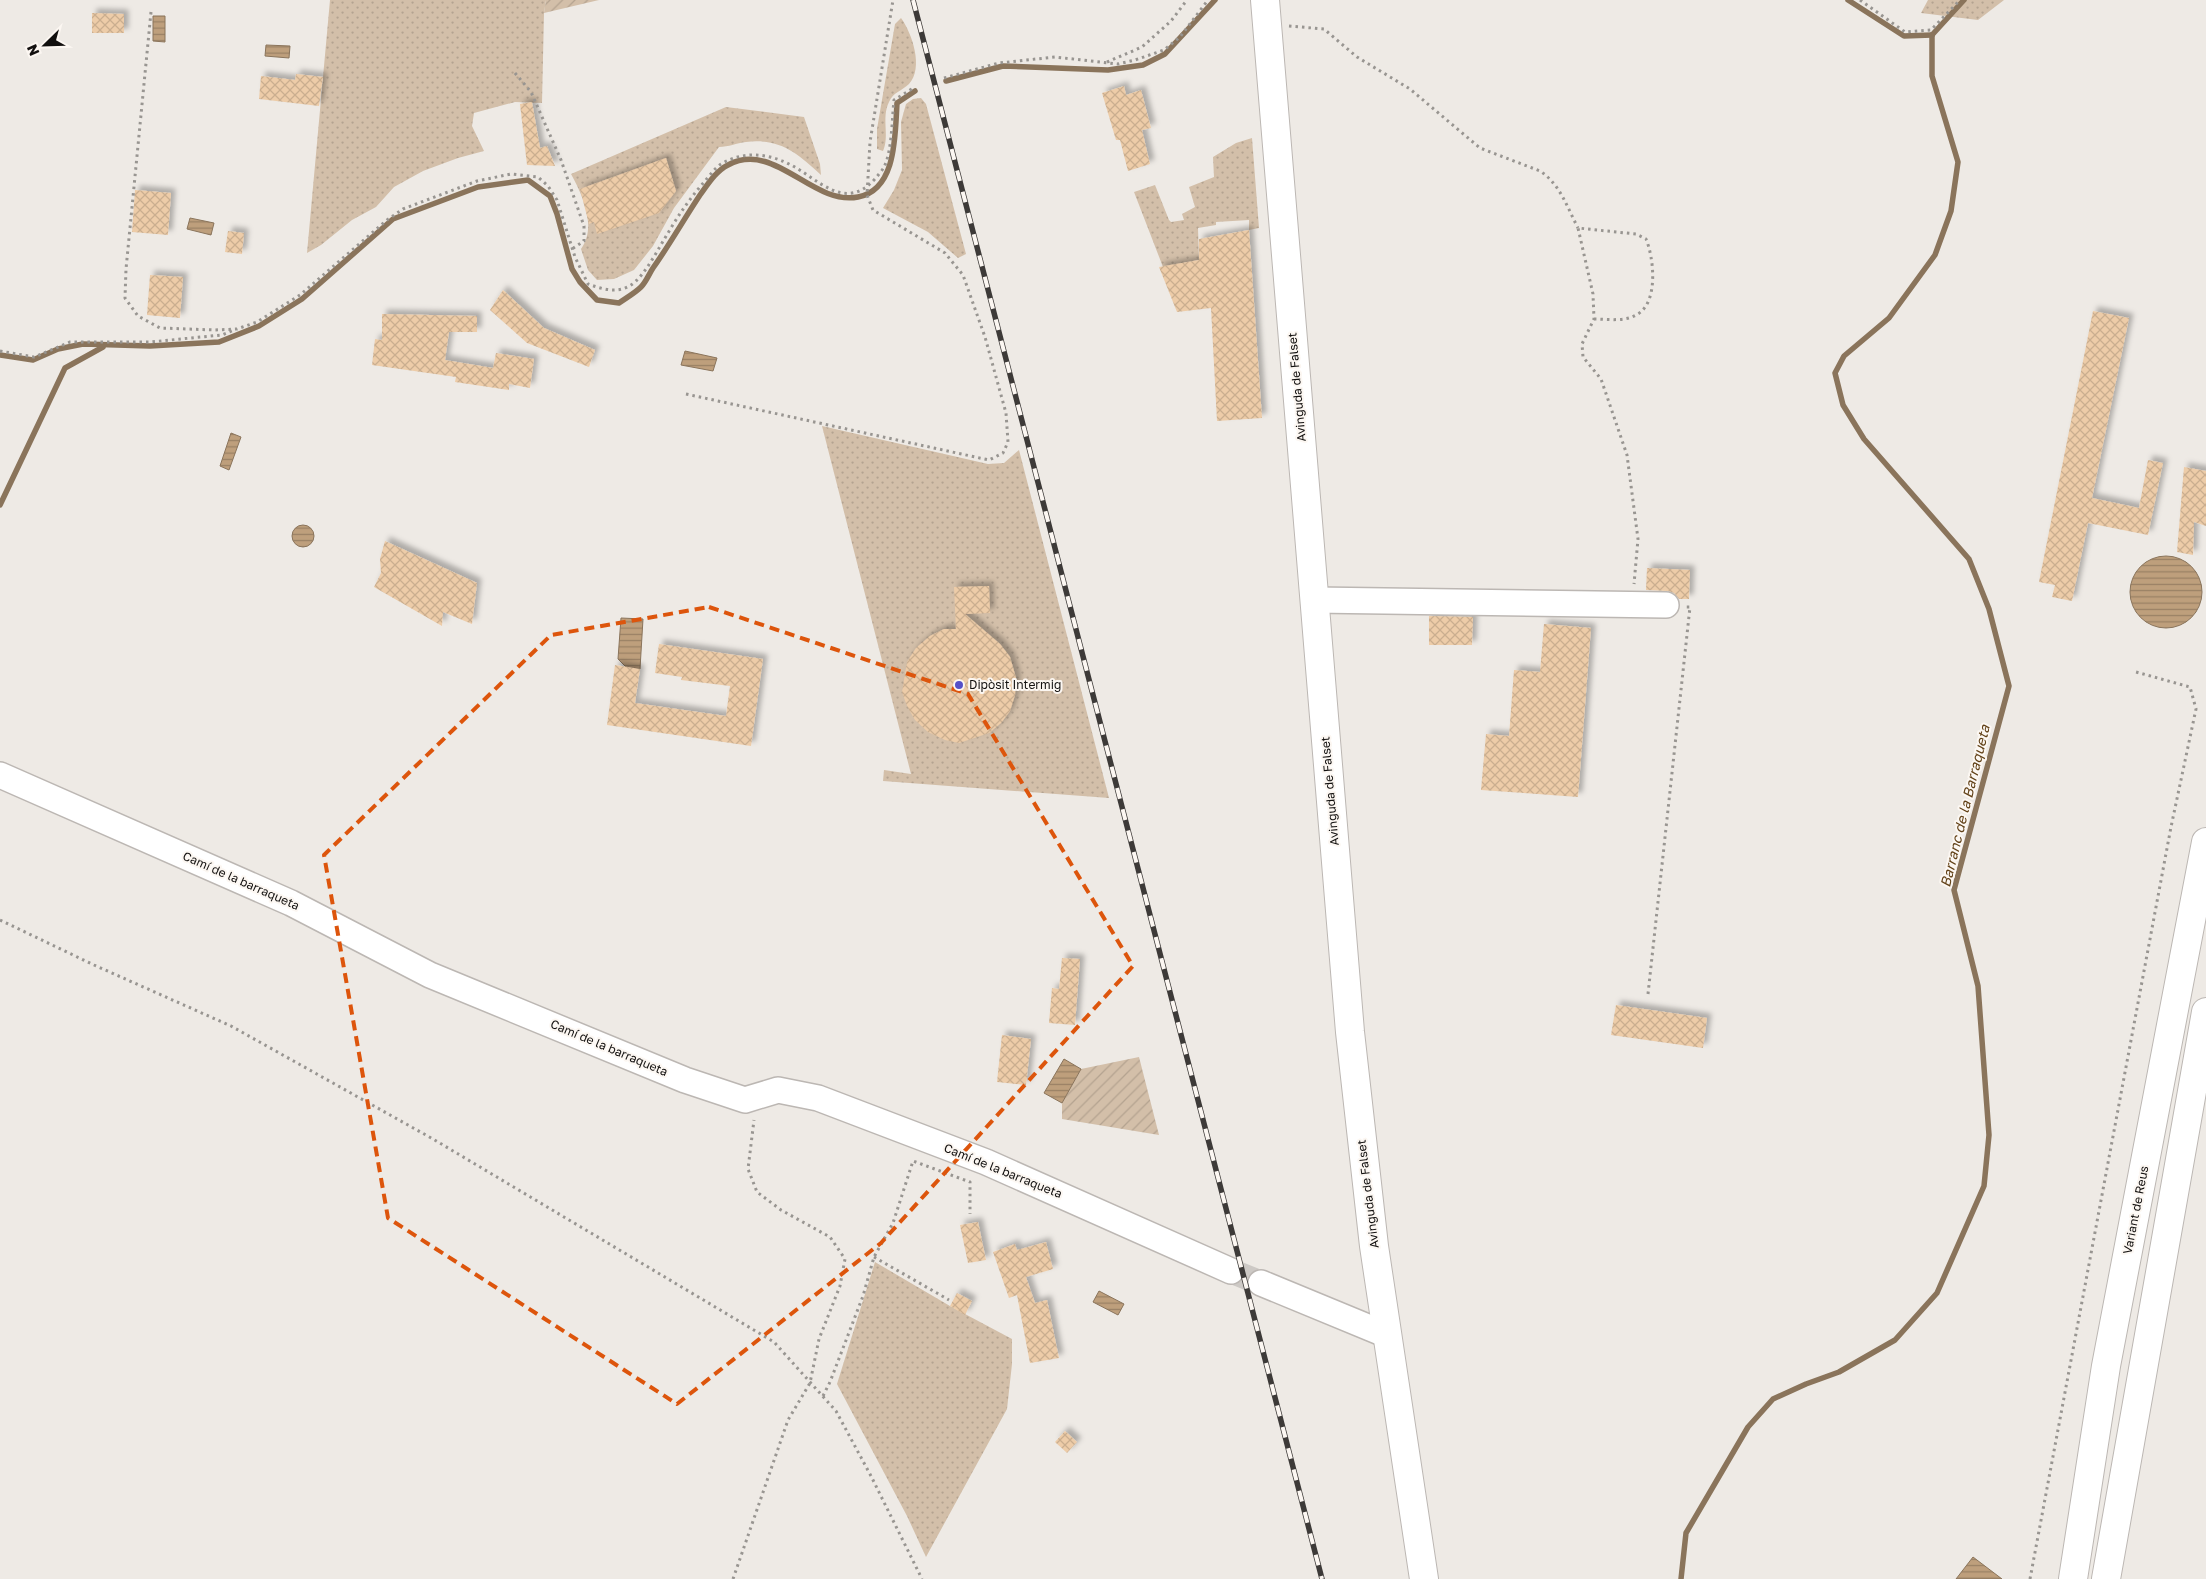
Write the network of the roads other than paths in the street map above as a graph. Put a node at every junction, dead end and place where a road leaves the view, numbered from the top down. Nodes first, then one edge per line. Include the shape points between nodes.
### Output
1 (1266, 11) edge
2 (1314, 600) junction
3 (1666, 605) road end
4 (0, 775) edge
5 (2206, 842) edge
6 (2206, 1012) edge
7 (1231, 1271) tunnel mouth
8 (1261, 1283) tunnel mouth
9 (1387, 1335) junction
10 (2122, 1492) junction
11 (1424, 1579) edge
12 (2073, 1579) edge
13 (2106, 1579) edge
14 (2118, 1579) edge

1 - 2 main road, Avinguda de Falset
2 - 3 street
2 - 9 main road, Avinguda de Falset via 1350,1032
4 - 7 street, Camí de la barraqueta via 291,903 430,975 685,1080 745,1100 778,1090 818,1098 986,1162
5 - 12 main road, Variant de Reus via 2106,1366
6 - 10 main road
8 - 9 street
9 - 11 main road, Avinguda de Falset
10 - 13 main road
10 - 14 main road

